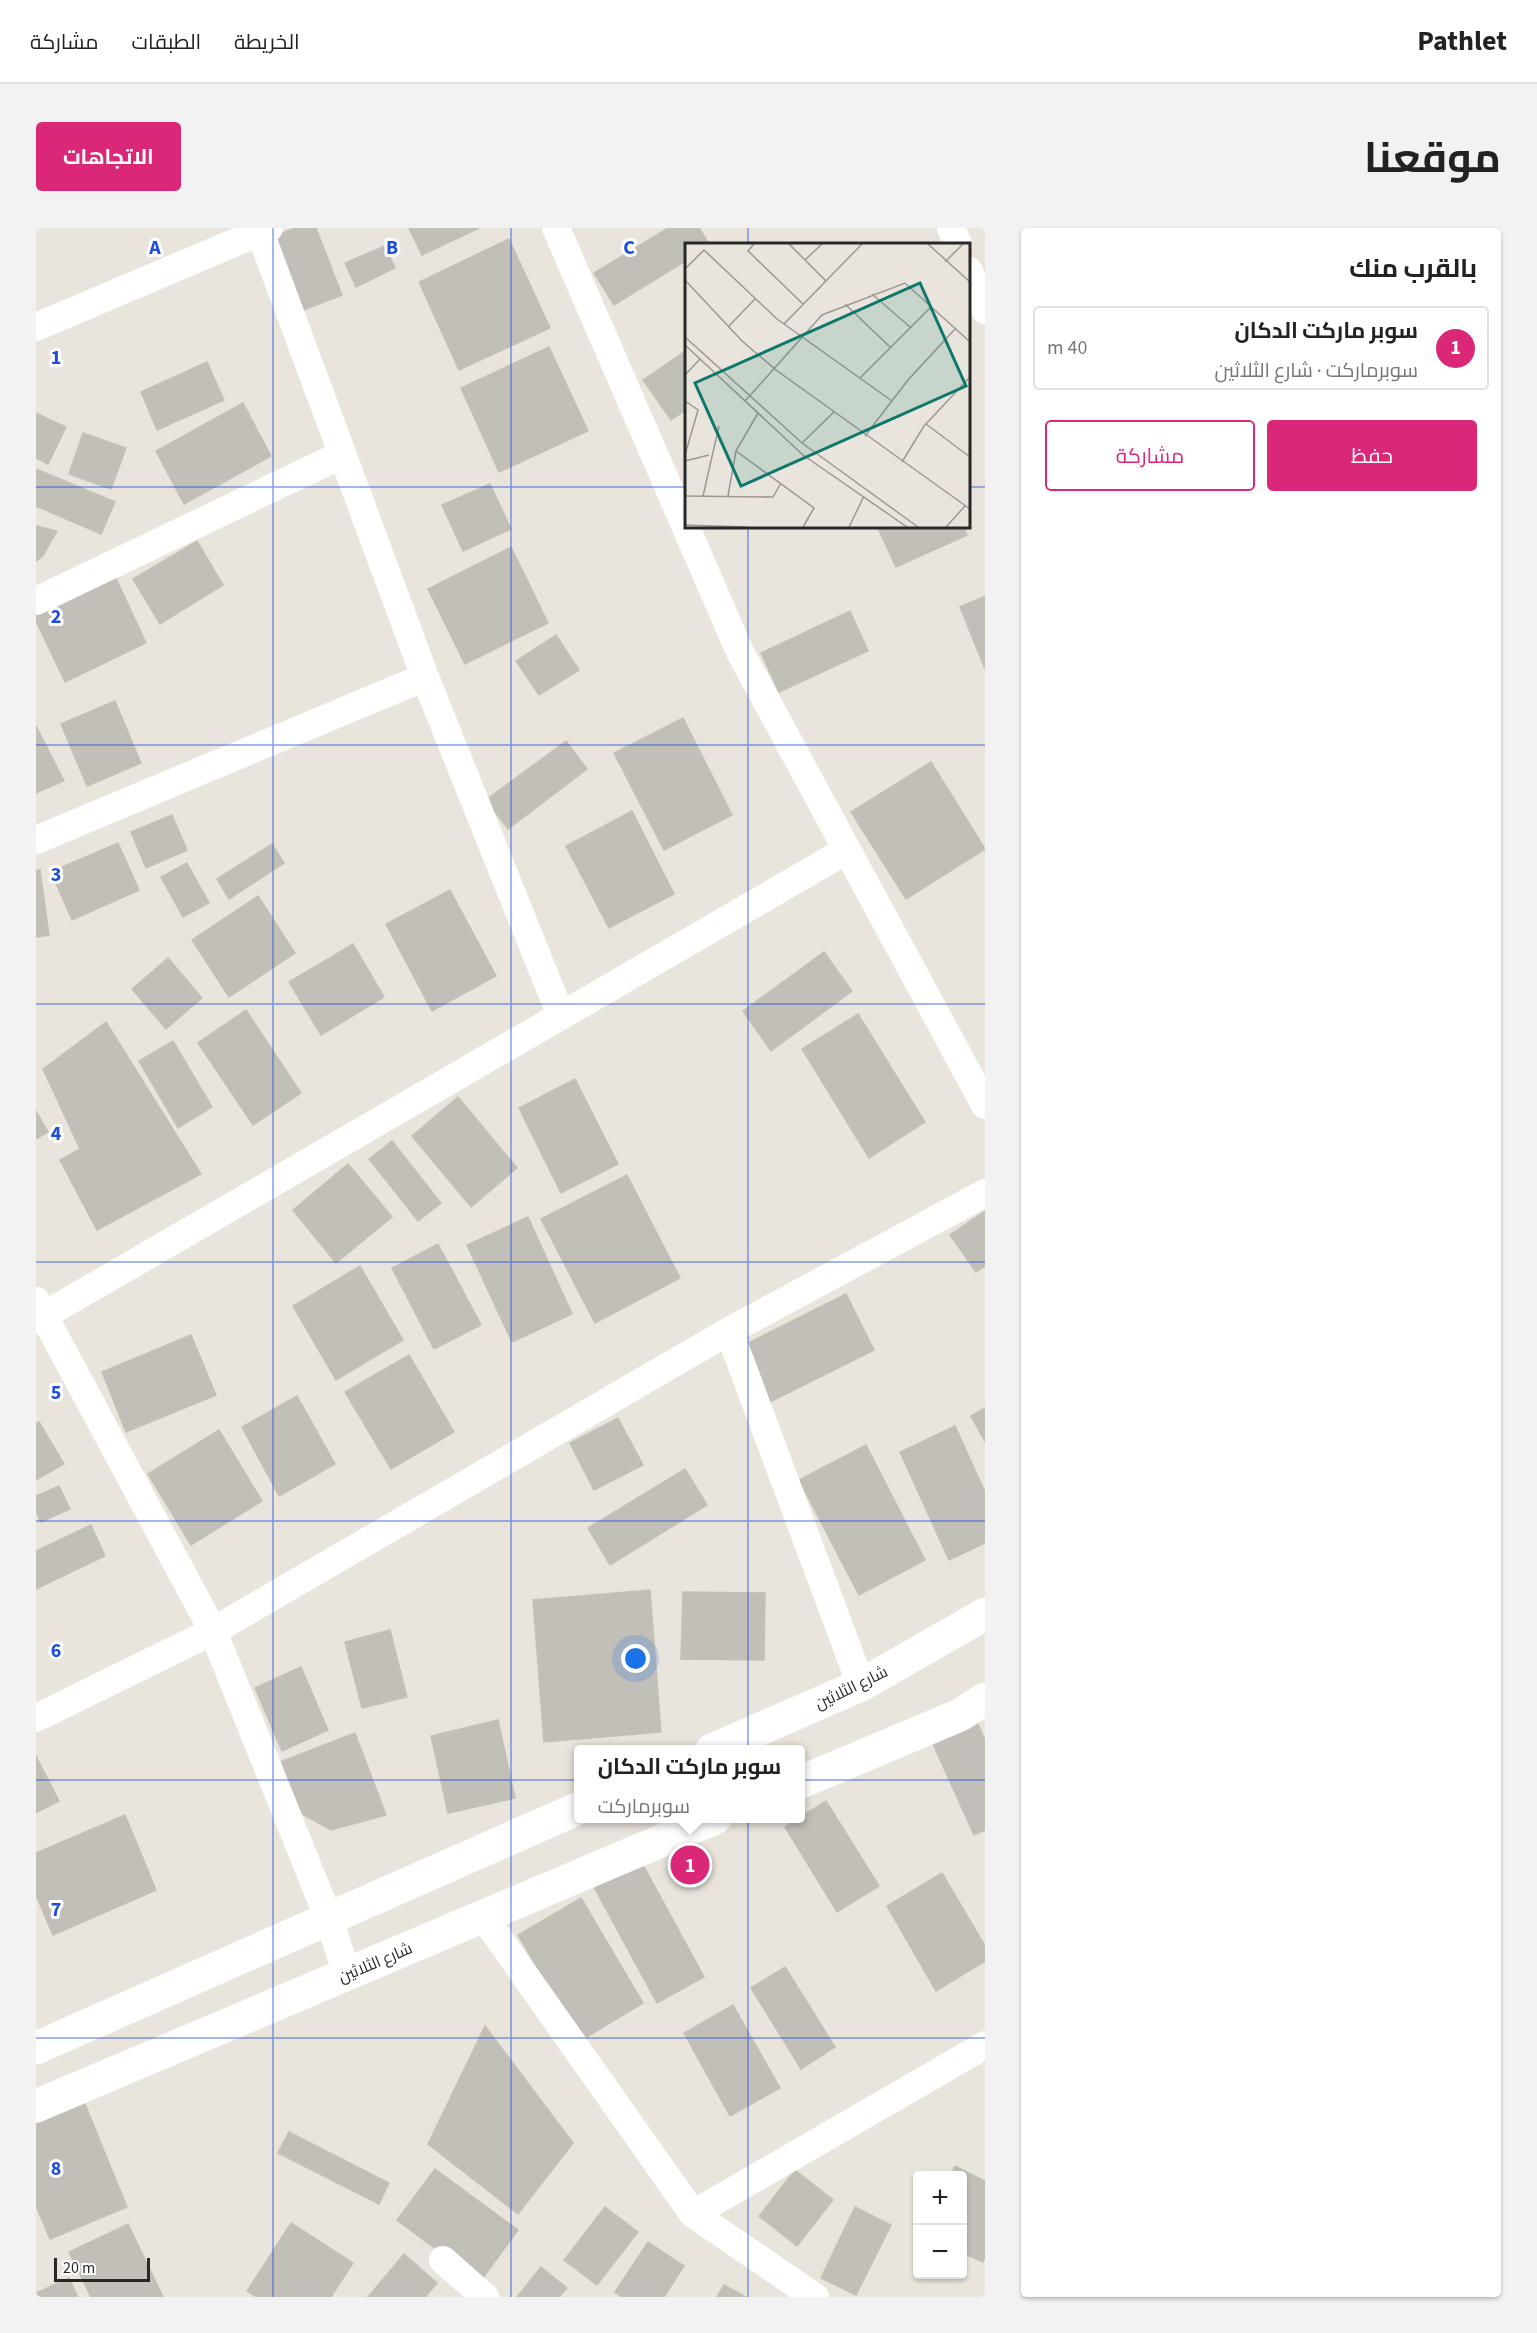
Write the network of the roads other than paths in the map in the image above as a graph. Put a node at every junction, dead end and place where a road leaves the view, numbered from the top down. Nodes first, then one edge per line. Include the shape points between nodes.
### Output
1 (556, 228) edge
2 (951, 228) edge
3 (265, 230) edge
4 (958, 243) edge
5 (970, 273) edge
6 (985, 310) edge
7 (36, 327) edge
8 (341, 454) junction
9 (685, 525) edge
10 (686, 528) edge
11 (36, 601) edge
12 (424, 677) junction
13 (36, 840) edge
14 (847, 850) junction
15 (561, 1016) junction
16 (985, 1105) edge
17 (985, 1193) edge
18 (38, 1312) edge
19 (729, 1331) junction
20 (985, 1614) edge
21 (213, 1631) junction
22 (861, 1685) junction
23 (985, 1699) edge
24 (36, 1718) edge
25 (721, 1745) edge
26 (805, 1780) edge
27 (574, 1810) edge
28 (703, 1823) edge
29 (483, 1916) junction
30 (328, 1917) junction
31 (347, 1974) junction
32 (985, 2045) edge
33 (36, 2048) edge
34 (36, 2106) edge
35 (693, 2214) junction
36 (443, 2260) dead end
37 (485, 2297) edge
38 (815, 2297) edge

1 - 9 street
2 - 4 street
3 - 7 street
3 - 8 street
5 - 6 street
8 - 11 street
8 - 12 street
10 - 14 street via 740,652
12 - 13 street
12 - 15 street
14 - 15 street
14 - 16 street
15 - 18 street
17 - 19 street
18 - 21 street
19 - 21 street
19 - 22 street
20 - 22 street, شارع الثلاثين
21 - 24 street
21 - 30 street
22 - 25 street, شارع الثلاثين
23 - 26 street via 960,1715
27 - 30 street
28 - 29 street, شارع الثلاثين
29 - 31 street, شارع الثلاثين
29 - 35 street
30 - 31 street
30 - 33 street
31 - 34 street, شارع الثلاثين
32 - 35 street
35 - 38 street
36 - 37 street

